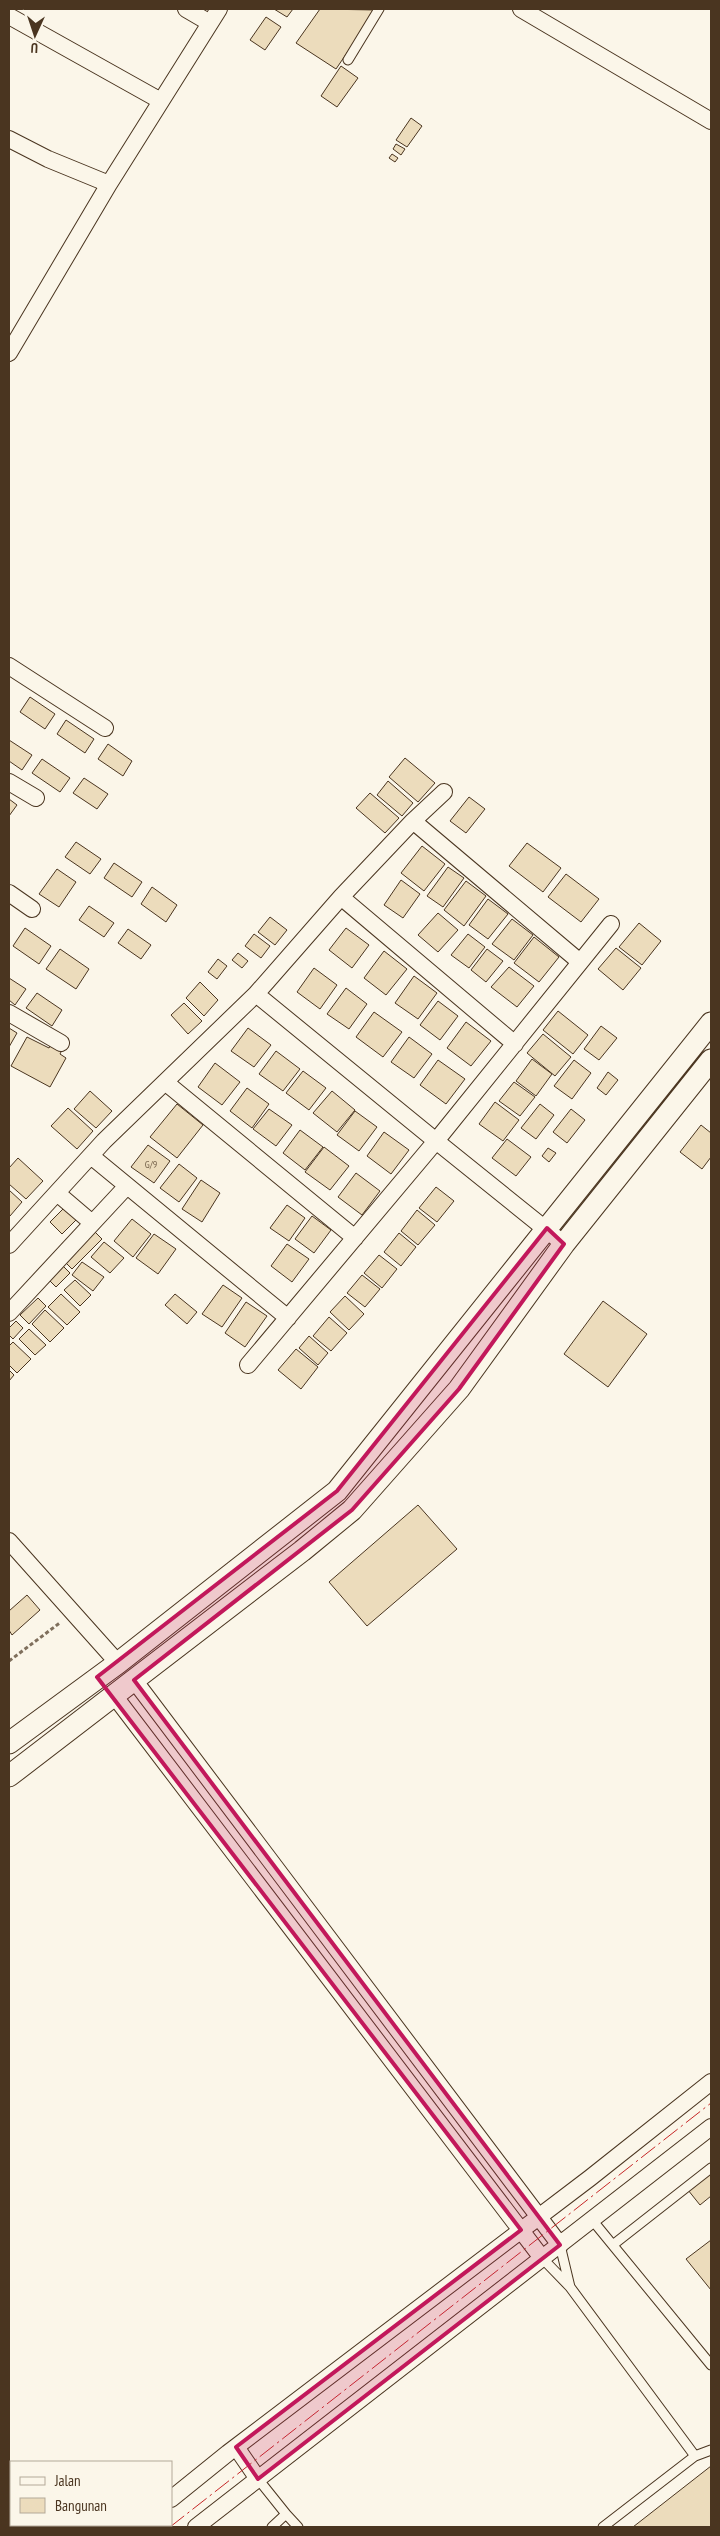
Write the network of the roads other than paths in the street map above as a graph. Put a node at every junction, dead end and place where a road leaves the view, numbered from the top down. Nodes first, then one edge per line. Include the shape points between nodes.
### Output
1 (186, 9) edge
2 (378, 9) edge
3 (521, 9) edge
4 (9, 16) edge
5 (214, 16) edge
6 (348, 60) dead end
7 (161, 101) junction
8 (711, 121) edge
9 (9, 139) edge
10 (109, 184) junction
11 (9, 353) edge
12 (9, 666) edge
13 (105, 728) dead end
14 (9, 782) edge
15 (444, 792) dead end
16 (36, 798) dead end
17 (413, 821) junction
18 (9, 893) edge
19 (341, 897) junction
20 (32, 909) dead end
21 (611, 924) dead end
22 (580, 962) junction
23 (256, 994) junction
24 (9, 1013) edge
25 (711, 1023) edge
26 (61, 1043) dead end
27 (514, 1044) junction
28 (711, 1060) edge
29 (165, 1082) junction
30 (436, 1141) junction
31 (91, 1156) junction
32 (126, 1187) junction
33 (57, 1193) junction
34 (91, 1222) junction
35 (547, 1228) junction
36 (355, 1238) junction
37 (564, 1244) junction
38 (9, 1245) edge
39 (9, 1313) edge
40 (288, 1318) junction
41 (248, 1365) dead end
42 (9, 1541) edge
43 (118, 1663) junction
44 (97, 1677) junction
45 (134, 1680) junction
46 (114, 1694) junction
47 (9, 1743) edge
48 (9, 1776) edge
49 (344, 1958) junction
50 (324, 1972) junction
51 (711, 2082) edge
52 (711, 2127) edge
53 (711, 2168) edge
54 (538, 2216) junction
55 (593, 2221) junction
56 (521, 2230) junction
57 (614, 2244) junction
58 (560, 2246) junction
59 (542, 2258) junction
60 (570, 2287) junction
61 (711, 2365) edge
62 (236, 2447) junction
63 (711, 2450) edge
64 (695, 2456) junction
65 (258, 2479) junction
66 (172, 2498) edge
67 (286, 2514) junction
68 (196, 2527) edge
69 (272, 2527) edge
70 (298, 2527) edge
71 (603, 2527) edge

1 - 5 street
2 - 6 lane
3 - 8 street
4 - 7 street
5 - 7 street
7 - 10 street
9 - 10 street
10 - 11 street
12 - 13 street
14 - 16 street
15 - 17 street
17 - 19 street
17 - 22 street
18 - 20 street
19 - 23 street
19 - 27 street
21 - 22 street
22 - 27 street
23 - 29 street
23 - 30 street
24 - 26 street
25 - 35 street
27 - 30 street
28 - 37 street
29 - 31 street
29 - 36 street
30 - 35 street
30 - 36 street
31 - 32 street
31 - 33 street
32 - 34 street
32 - 40 street
33 - 34 street
33 - 38 street
34 - 39 street
35 - 37 street
35 - 43 street via 337,1491
36 - 40 street
37 - 45 street via 459,1389 352,1510
40 - 41 street
42 - 43 street
43 - 44 street
43 - 45 street
44 - 46 street
44 - 47 street
45 - 46 street
45 - 49 street
46 - 48 street
46 - 50 street
49 - 50 street
49 - 54 street
50 - 56 street
51 - 54 street
52 - 55 street
53 - 57 lane
54 - 56 street
54 - 58 street
55 - 57 lane
55 - 58 street
56 - 59 street
56 - 62 street
57 - 61 lane
58 - 59 street
58 - 60 lane
59 - 60 lane
59 - 65 street
60 - 64 lane
62 - 65 street
62 - 66 street
63 - 64 lane
64 - 71 lane
65 - 67 lane
65 - 68 street
67 - 69 lane
67 - 70 lane

